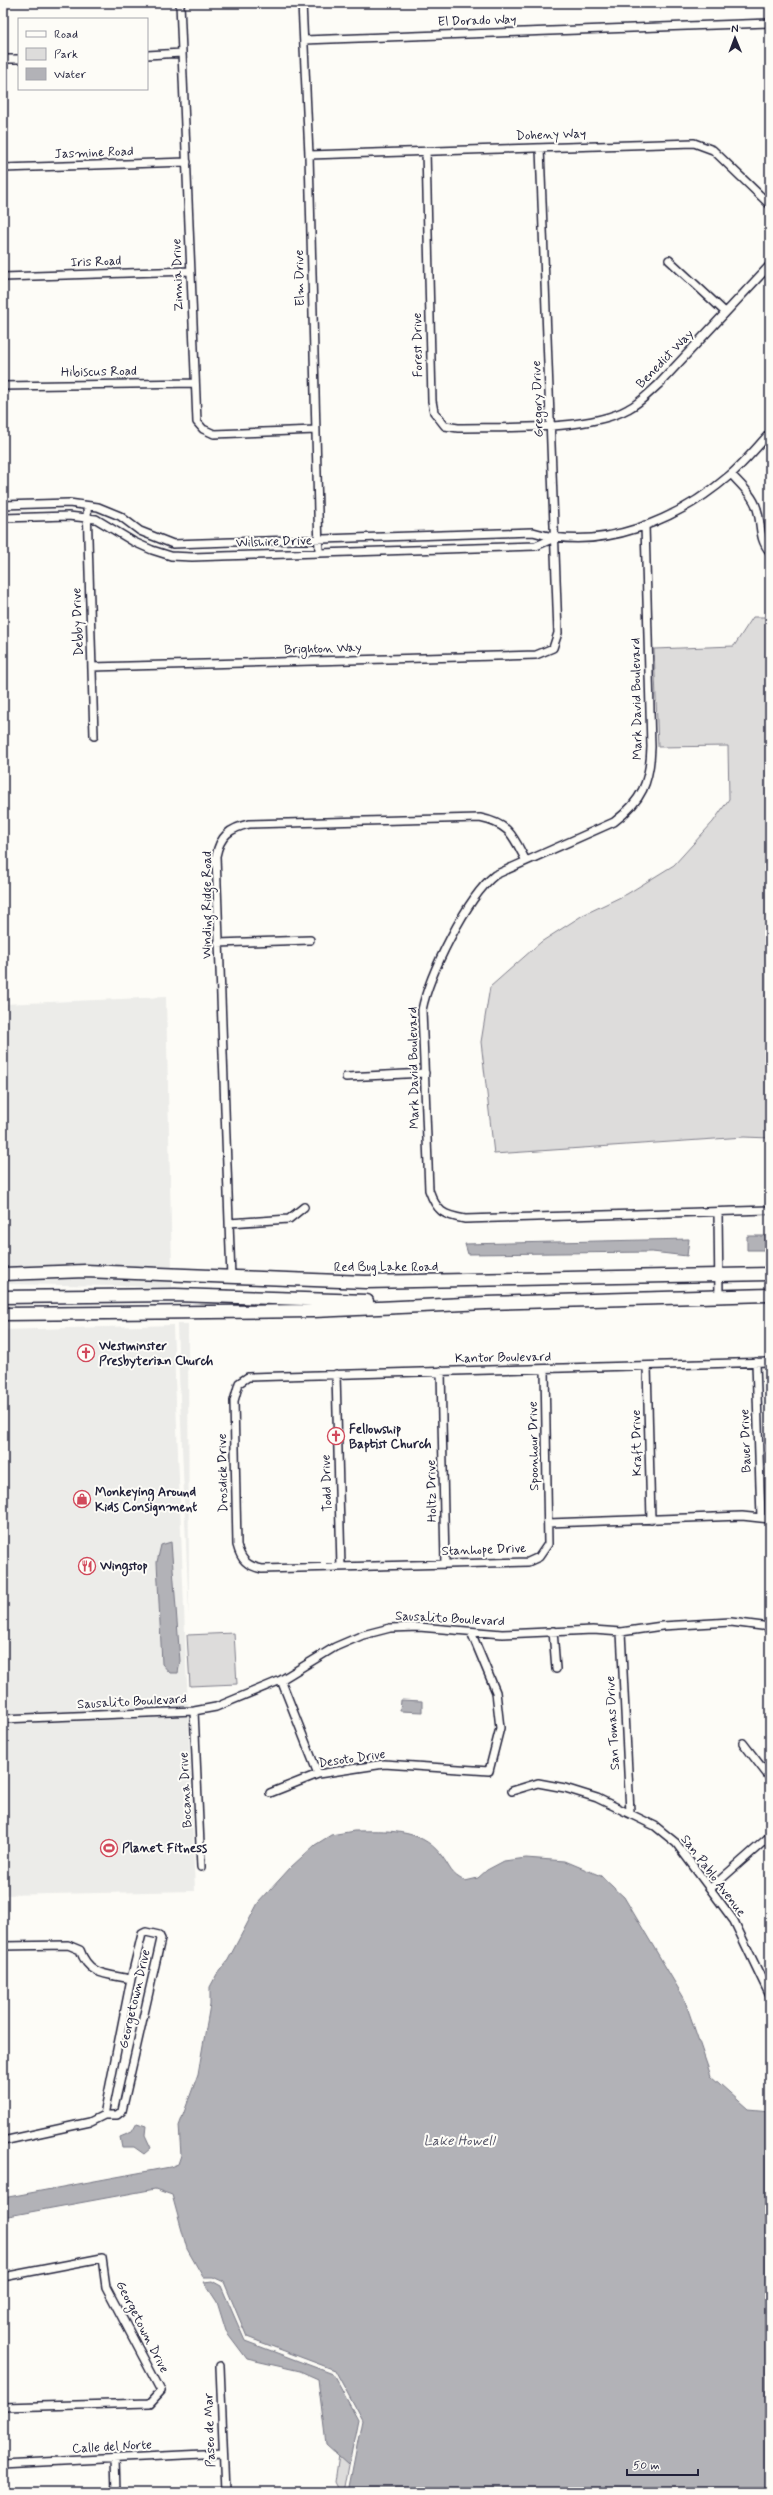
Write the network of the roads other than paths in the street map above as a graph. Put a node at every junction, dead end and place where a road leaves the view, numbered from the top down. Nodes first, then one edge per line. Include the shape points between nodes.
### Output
1 (180, 3) edge
2 (302, 3) edge
3 (770, 23) edge
4 (304, 40) junction
5 (182, 54) junction
6 (148, 55) edge
7 (3, 59) edge
8 (18, 59) edge
9 (540, 148) junction
10 (426, 151) junction
11 (309, 155) junction
12 (186, 162) junction
13 (3, 168) edge
14 (770, 205) edge
15 (669, 260) dead end
16 (770, 265) edge
17 (190, 271) junction
18 (3, 276) edge
19 (725, 312) junction
20 (194, 382) junction
21 (3, 386) edge
22 (552, 425) junction
23 (316, 430) junction
24 (770, 433) edge
25 (731, 474) junction
26 (3, 505) edge
27 (87, 506) junction
28 (3, 518) edge
29 (86, 518) junction
30 (645, 525) junction
31 (554, 538) junction
32 (319, 539) junction
33 (319, 552) junction
34 (770, 552) edge
35 (553, 648) joint
36 (92, 667) junction
37 (94, 736) dead end
38 (526, 861) junction
39 (310, 940) dead end
40 (218, 943) junction
41 (425, 1074) junction
42 (346, 1077) dead end
43 (304, 1207) dead end
44 (770, 1210) edge
45 (718, 1212) junction
46 (230, 1223) junction
47 (3, 1274) edge
48 (719, 1274) junction
49 (770, 1274) edge
50 (231, 1278) junction
51 (770, 1295) edge
52 (720, 1296) junction
53 (3, 1297) edge
54 (486, 1303) junction
55 (3, 1314) edge
56 (756, 1362) junction
57 (770, 1362) edge
58 (648, 1366) junction
59 (545, 1369) junction
60 (441, 1371) junction
61 (336, 1374) junction
62 (239, 1383) joint
63 (761, 1518) junction
64 (770, 1519) edge
65 (651, 1520) junction
66 (548, 1523) junction
67 (244, 1562) joint
68 (446, 1564) junction
69 (342, 1567) junction
70 (770, 1627) edge
71 (553, 1631) junction
72 (471, 1632) junction
73 (621, 1632) junction
74 (556, 1669) dead end
75 (281, 1680) junction
76 (194, 1711) junction
77 (3, 1719) edge
78 (743, 1743) dead end
79 (318, 1774) junction
80 (770, 1778) edge
81 (512, 1791) dead end
82 (270, 1793) dead end
83 (630, 1812) junction
84 (770, 1836) edge
85 (201, 1867) dead end
86 (711, 1888) junction
87 (3, 1946) edge
88 (131, 1979) junction
89 (770, 1996) edge
90 (104, 2115) junction
91 (3, 2141) edge
92 (3, 2277) edge
93 (220, 2366) dead end
94 (3, 2407) edge
95 (223, 2454) junction
96 (115, 2459) junction
97 (3, 2464) edge
98 (116, 2492) edge
99 (225, 2492) edge

1 - 5 street, Zinnia Drive
2 - 4 street, Elm Drive
3 - 4 street, El Dorado Way
4 - 11 street, Elm Drive
5 - 6 street
5 - 12 street, Zinnia Drive
7 - 8 street
9 - 10 street, Doheny Way
9 - 14 street, Doheny Way via 703,144 713,150
9 - 22 street, Gregory Drive
10 - 11 street, Doheny Way
10 - 22 street, Forest Drive via 434,412 445,426 458,428
11 - 23 street, Elm Drive
12 - 13 street, Jasmine Road
12 - 17 street, Zinnia Drive
15 - 19 street
16 - 19 street, Benedict Way
17 - 18 street, Iris Road
17 - 20 street, Zinnia Drive
19 - 22 street, Benedict Way via 659,384 628,410 609,417
20 - 21 street, Hibiscus Road
20 - 23 street, Zinnia Drive via 198,422 203,429 214,434
22 - 31 street, Gregory Drive
23 - 32 street, Elm Drive
24 - 25 street, Wilshire Drive
25 - 30 street, Wilshire Drive via 693,503
25 - 34 street via 751,496 757,508 764,546
26 - 27 street, Wilshire Drive
27 - 29 street, Debby Drive
27 - 32 street, Wilshire Drive via 98,507 120,516 140,531 173,544
28 - 29 street, Wilshire Drive
29 - 33 street, Wilshire Drive via 96,519 134,542 171,556
29 - 36 street, Debby Drive
30 - 31 street, Wilshire Drive via 592,538
30 - 38 street, Mark David Boulevard via 651,747 650,767 645,785 630,810 614,822
31 - 32 street, Wilshire Drive via 533,532
31 - 33 street, Wilshire Drive via 536,546
31 - 35 street, Gregory Drive via 558,633
32 - 33 street, Elm Drive
35 - 36 street, Brighton Way via 536,655
36 - 37 street, Debby Drive
38 - 40 street, Winding Ridge Road via 504,826 480,818 249,824 236,827 226,833 219,843 216,856
38 - 41 street, Mark David Boulevard via 495,875 482,885 471,900 434,973 426,991 422,1010
39 - 40 street
40 - 46 street, Winding Ridge Road
41 - 42 street
41 - 45 street, Mark David Boulevard via 429,1190 439,1210 449,1216 465,1219
43 - 46 street via 289,1218
44 - 45 street, Mark David Boulevard
45 - 48 street
46 - 50 street, Winding Ridge Road
47 - 50 main road, Red Bug Lake Road via 85,1271
48 - 49 main road, Red Bug Lake Road
48 - 50 main road, Red Bug Lake Road via 366,1282
48 - 52 street
51 - 52 main road
52 - 54 main road
53 - 54 main road via 167,1295
54 - 55 main road via 314,1311
56 - 57 street, Kantor Boulevard
56 - 58 street, Kantor Boulevard
56 - 63 street, Bauer Drive
58 - 59 street, Kantor Boulevard
58 - 65 street, Kraft Drive
59 - 60 street, Kantor Boulevard
59 - 66 street, Spoonhour Drive
60 - 61 street, Kantor Boulevard
60 - 68 street, Holtz Drive
61 - 62 street, Kantor Boulevard via 248,1376
61 - 69 street, Todd Drive
62 - 67 street, Drosdick Drive via 234,1401 237,1545
63 - 64 street
63 - 65 street via 742,1516
65 - 66 street
66 - 68 street, Stanhope Drive via 548,1544 544,1552 528,1562
67 - 69 street, Stanhope Drive via 262,1569
68 - 69 street, Stanhope Drive
70 - 73 street, Sausalito Boulevard via 731,1622 662,1626
71 - 72 street, Sausalito Boulevard via 502,1634
71 - 73 street, Sausalito Boulevard
71 - 74 street
72 - 75 street, Sausalito Boulevard via 418,1627 390,1628 363,1634 335,1647
72 - 79 street, Desoto Drive via 496,1692 500,1728 489,1771 384,1764
73 - 83 street, San Tomas Drive
75 - 76 street, Sausalito Boulevard via 216,1708
75 - 79 street
76 - 77 street, Sausalito Boulevard
76 - 85 street, Bocana Drive
78 - 80 street
79 - 82 street, Desoto Drive
81 - 83 street, San Pablo Avenue via 538,1783 597,1798
83 - 86 street, San Pablo Avenue via 655,1826 676,1843
84 - 86 street
86 - 89 street, San Pablo Avenue via 734,1921
87 - 88 street, Georgetown Drive via 68,1945 80,1950 84,1963 94,1971
88 - 90 street, Georgetown Drive
88 - 90 street, Georgetown Drive via 142,1934 146,1932 159,1935 161,1940 122,2110 117,2115
90 - 91 street, Georgetown Drive via 90,2122
92 - 94 street, Georgetown Drive via 102,2258 106,2287 161,2391 150,2403
93 - 95 street, Paseo de Mar
95 - 96 street, Calle del Norte
95 - 99 street, Paseo de Mar
96 - 97 street, Calle del Norte
96 - 98 street

